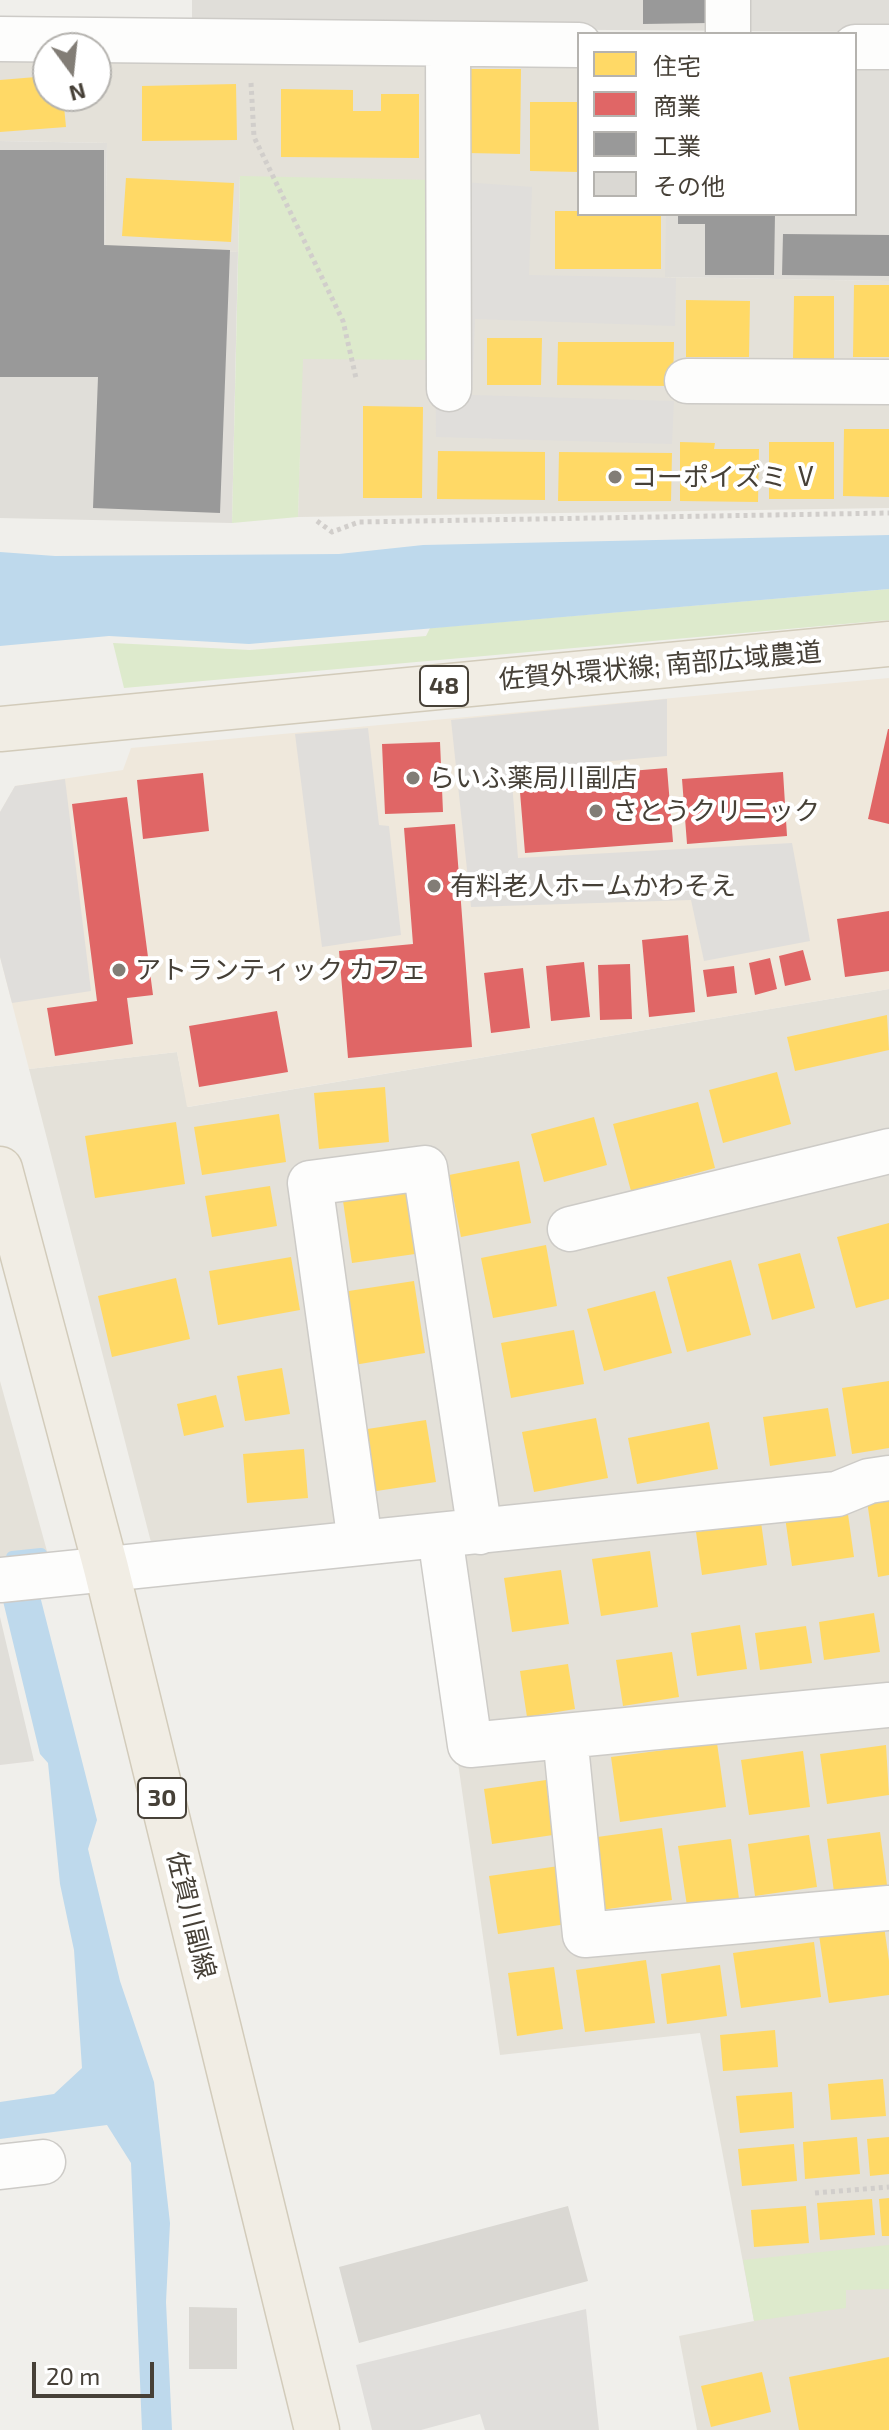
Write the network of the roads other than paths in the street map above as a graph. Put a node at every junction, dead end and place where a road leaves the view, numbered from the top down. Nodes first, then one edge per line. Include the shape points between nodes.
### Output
1 (728, 0) edge
2 (728, 32) edge
3 (0, 39) edge
4 (448, 45) junction
5 (577, 45) edge
6 (857, 47) edge
7 (889, 47) edge
8 (687, 381) dead end
9 (889, 382) edge
10 (449, 389) dead end
11 (889, 644) edge
12 (0, 729) edge
13 (889, 1151) edge
14 (0, 1169) edge
15 (570, 1229) dead end
16 (889, 1478) edge
17 (460, 1534) junction
18 (360, 1542) junction
19 (106, 1568) junction
20 (0, 1580) edge
21 (889, 1705) edge
22 (565, 1736) junction
23 (889, 1908) edge
24 (43, 2162) dead end
25 (0, 2167) edge
26 (317, 2430) edge

1 - 2 street
3 - 4 street
4 - 5 street
4 - 10 street
6 - 7 street
8 - 9 street
11 - 12 main road, 佐賀外環状線; 南部広域農道 / 48
13 - 15 street
14 - 19 main road, 佐賀川副線 / 30
16 - 17 street via 837,1494
17 - 18 street
17 - 18 street via 425,1168 310,1183
17 - 22 street via 470,1745
18 - 19 street
19 - 20 street
19 - 26 main road, 佐賀川副線 / 30
21 - 22 street
22 - 23 street via 585,1935
24 - 25 street

